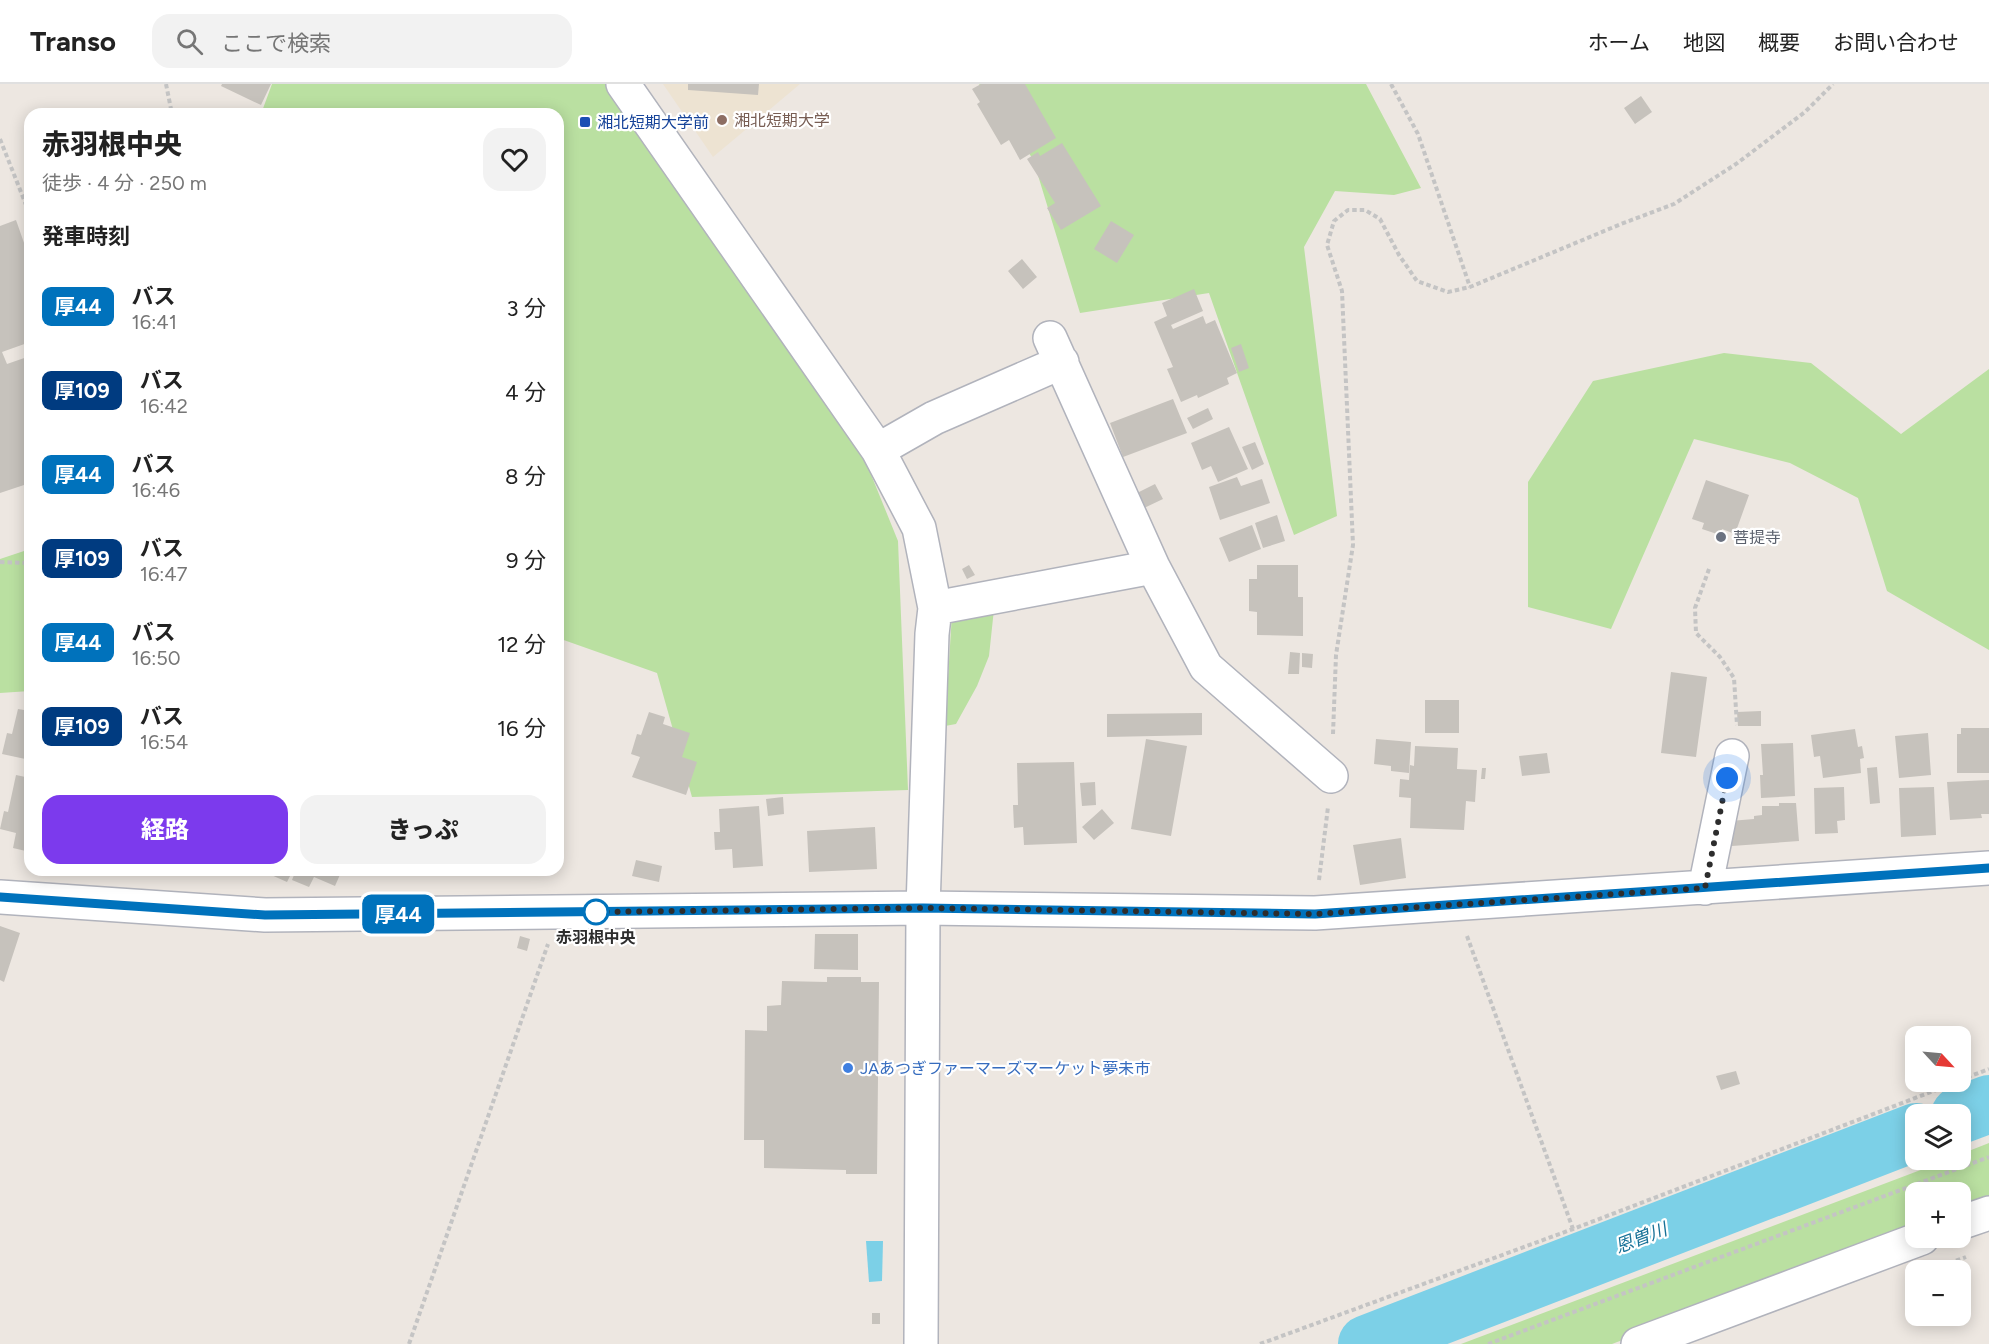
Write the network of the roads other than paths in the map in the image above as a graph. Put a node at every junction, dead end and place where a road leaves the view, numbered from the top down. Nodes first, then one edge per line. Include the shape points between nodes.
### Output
1 (623, 84) edge
2 (879, 450) junction
3 (1153, 567) junction
4 (935, 608) junction
5 (1732, 756) road end
6 (1331, 776) road end
7 (1989, 868) edge
8 (1705, 888) junction
9 (0, 897) edge
10 (923, 908) junction
11 (1989, 1213) edge
12 (1971, 1219) edge
13 (1905, 1244) edge
14 (921, 1344) edge
15 (1638, 1344) edge

1 - 2 street
2 - 3 street via 1056,350
2 - 4 street via 919,528
3 - 4 street
3 - 6 street via 1206,667
4 - 10 street
5 - 8 street
7 - 8 street
8 - 10 street via 1315,914
9 - 10 street via 265,915
10 - 14 street
11 - 12 street
13 - 15 street

